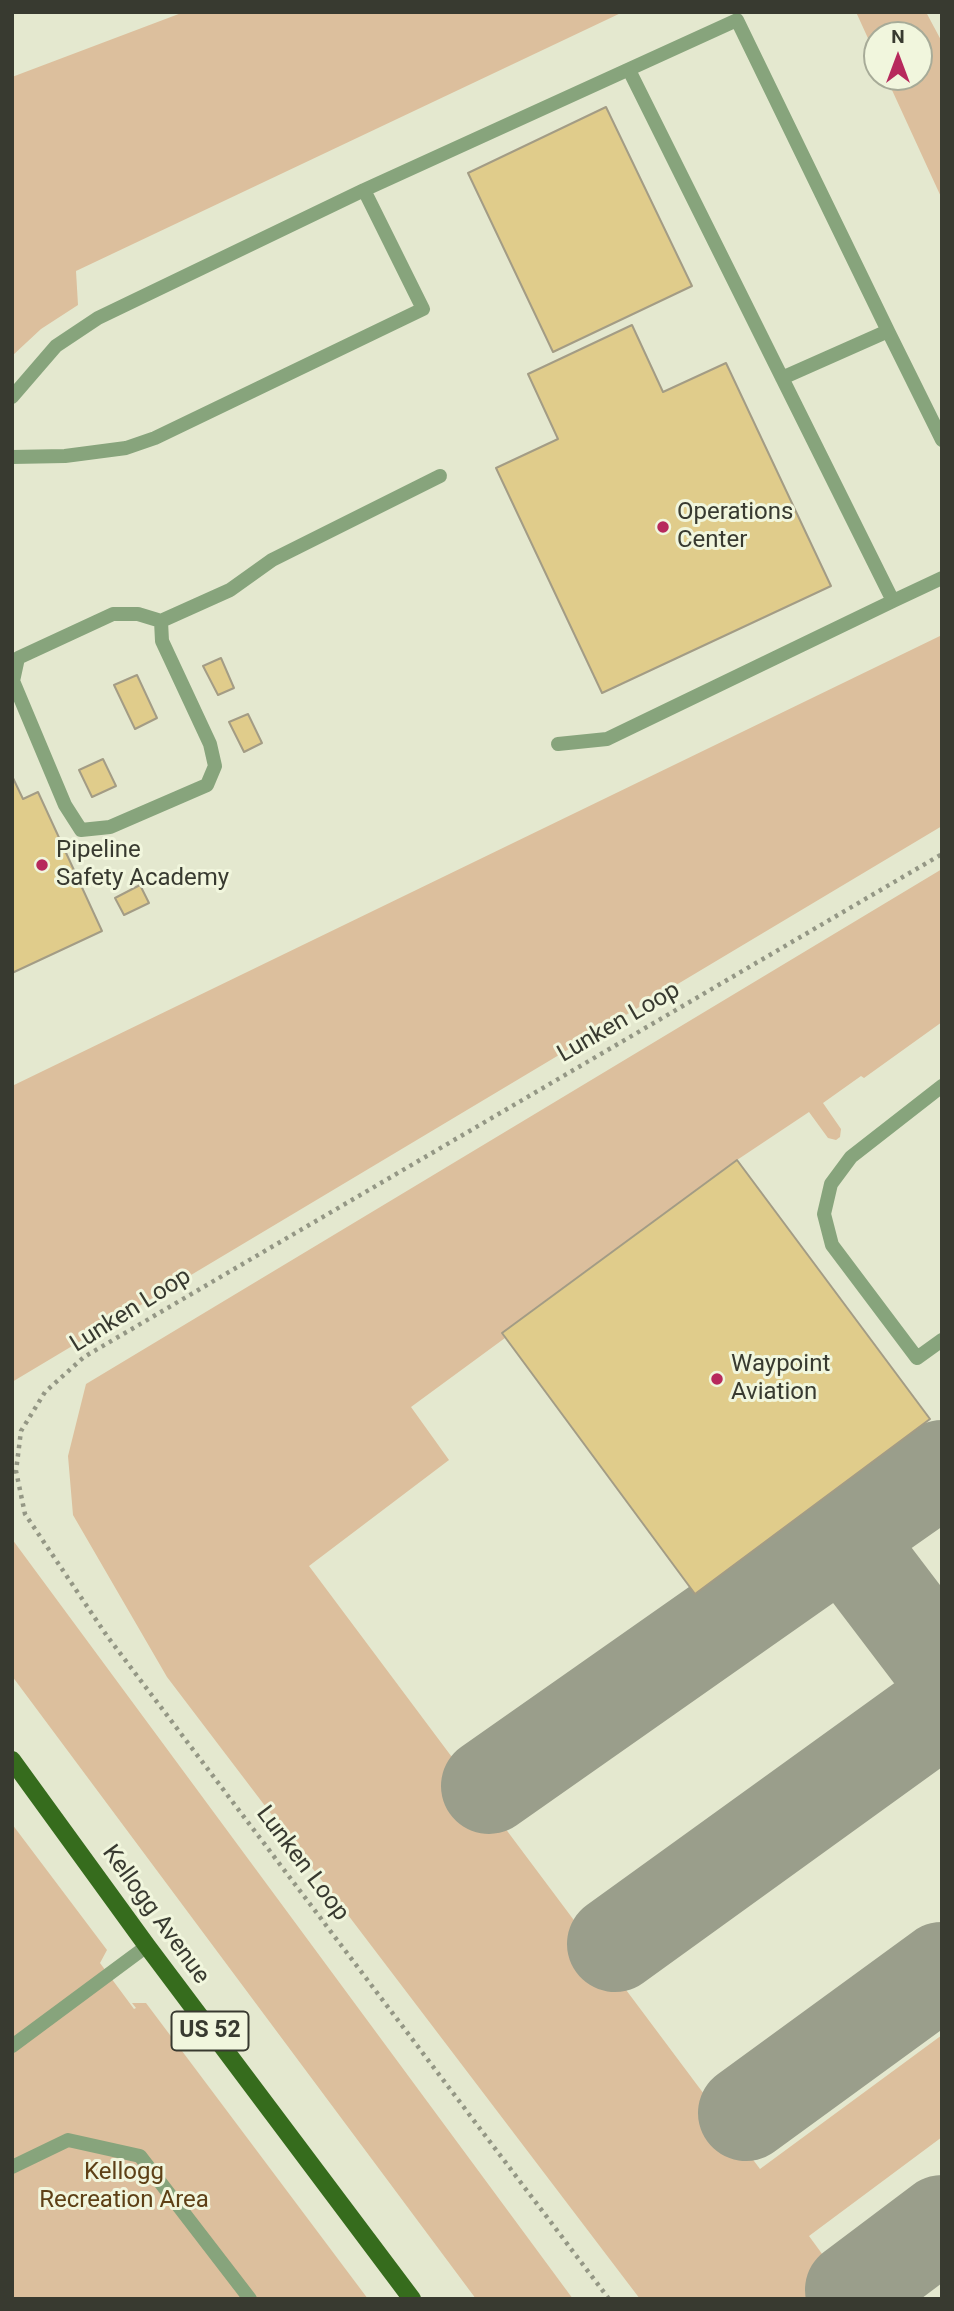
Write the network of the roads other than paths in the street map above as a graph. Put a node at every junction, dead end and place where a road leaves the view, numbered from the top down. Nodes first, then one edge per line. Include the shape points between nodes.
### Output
1 (629, 70) junction
2 (364, 190) junction
3 (888, 331) junction
4 (782, 379) junction
5 (12, 397) edge
6 (942, 440) edge
7 (12, 457) edge
8 (440, 476) dead end
9 (942, 578) edge
10 (893, 601) junction
11 (161, 621) junction
12 (558, 744) dead end
13 (942, 1086) edge
14 (942, 1340) edge
15 (12, 1760) edge
16 (147, 1947) junction
17 (12, 2046) edge
18 (12, 2167) edge
19 (250, 2299) edge
20 (412, 2299) edge

1 - 2 lane
1 - 3 lane via 737,20
1 - 4 lane
2 - 5 lane via 98,318 56,346
2 - 7 lane via 423,309 155,438 126,448 65,457
3 - 4 lane
3 - 6 lane
4 - 10 lane
8 - 11 lane via 272,560 230,590
9 - 10 lane
10 - 12 lane via 607,739
11 - 11 lane via 138,614 113,614 18,657 13,681 80,830 110,827 207,785 215,766 210,744 162,641
13 - 14 lane via 851,1157 831,1184 824,1214 832,1245 917,1358
15 - 16 main road, Kellogg Avenue / US 52
16 - 17 lane
16 - 20 main road, Kellogg Avenue / US 52
18 - 19 lane via 68,2140 140,2156

